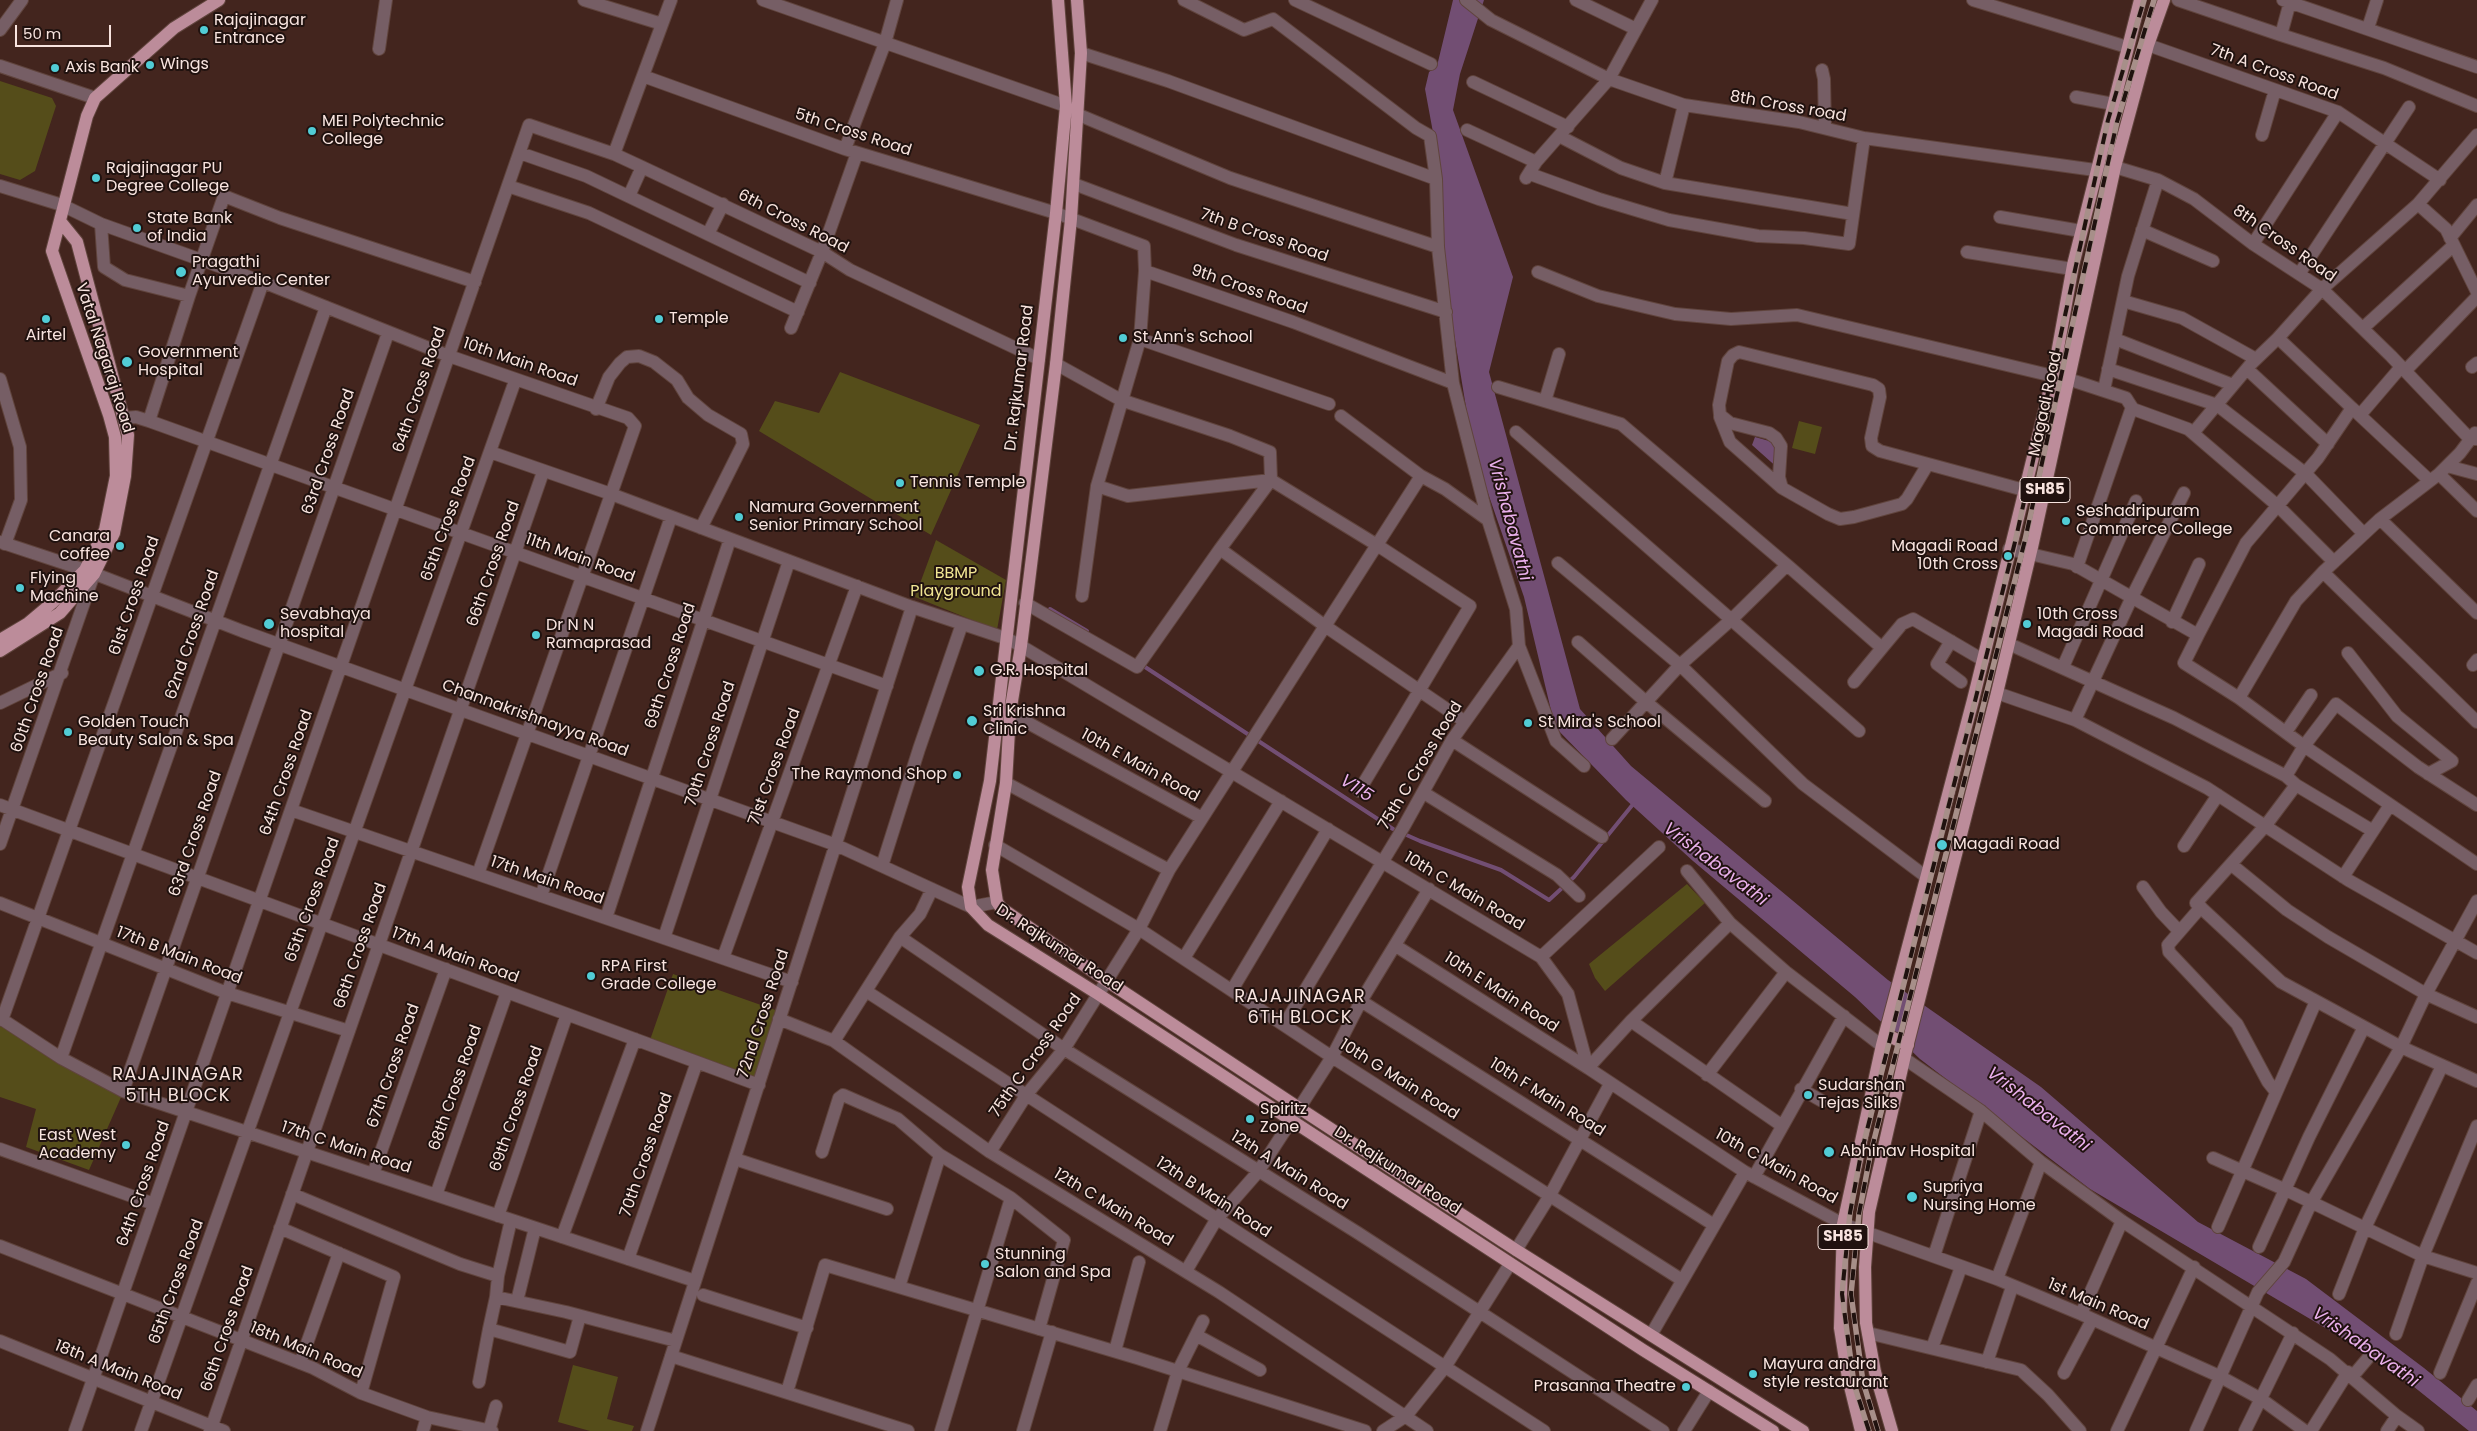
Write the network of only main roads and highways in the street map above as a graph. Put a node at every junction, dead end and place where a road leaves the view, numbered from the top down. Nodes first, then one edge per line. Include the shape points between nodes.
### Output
1 (218, 0) edge
2 (1058, 0) edge
3 (1077, 0) edge
4 (2140, 0) edge
5 (2164, 0) edge
6 (60, 221) junction
7 (90, 572) junction
8 (0, 640) edge
9 (0, 651) edge
10 (1883, 1042) junction
11 (1906, 1052) junction
12 (1773, 1431) edge
13 (1803, 1431) edge
14 (1861, 1431) edge
15 (1892, 1431) edge

1 - 6 main road, Vatal Nagaraj Road via 174,28 96,98 86,116
2 - 12 main road, Dr. Rajkumar Road via 1066,106 1056,213 990,780 968,887 971,907 988,925
3 - 13 main road, Dr. Rajkumar Road via 1081,53 1071,219 1056,364 1010,713 1006,783 992,870 997,902 1001,908 1107,981 1299,1108
4 - 10 main road, Magadi Road / SH85 via 2095,170 2072,269 2053,376 1983,660
5 - 11 main road, Magadi Road / SH85 via 2148,45 2115,167 1998,693
6 - 7 main road, Vatal Nagaraj Road via 52,251 115,437 116,476 112,502
6 - 7 main road, Vatal Nagaraj Road via 78,242 128,435 114,533
7 - 8 main road, Vatal Nagaraj Road via 33,619
7 - 9 main road, Vatal Nagaraj Road via 60,613
10 - 11 main road
10 - 14 main road, Magadi Road / SH85 via 1843,1224 1840,1328
11 - 15 main road, Magadi Road / SH85 via 1869,1212 1865,1267 1868,1333

